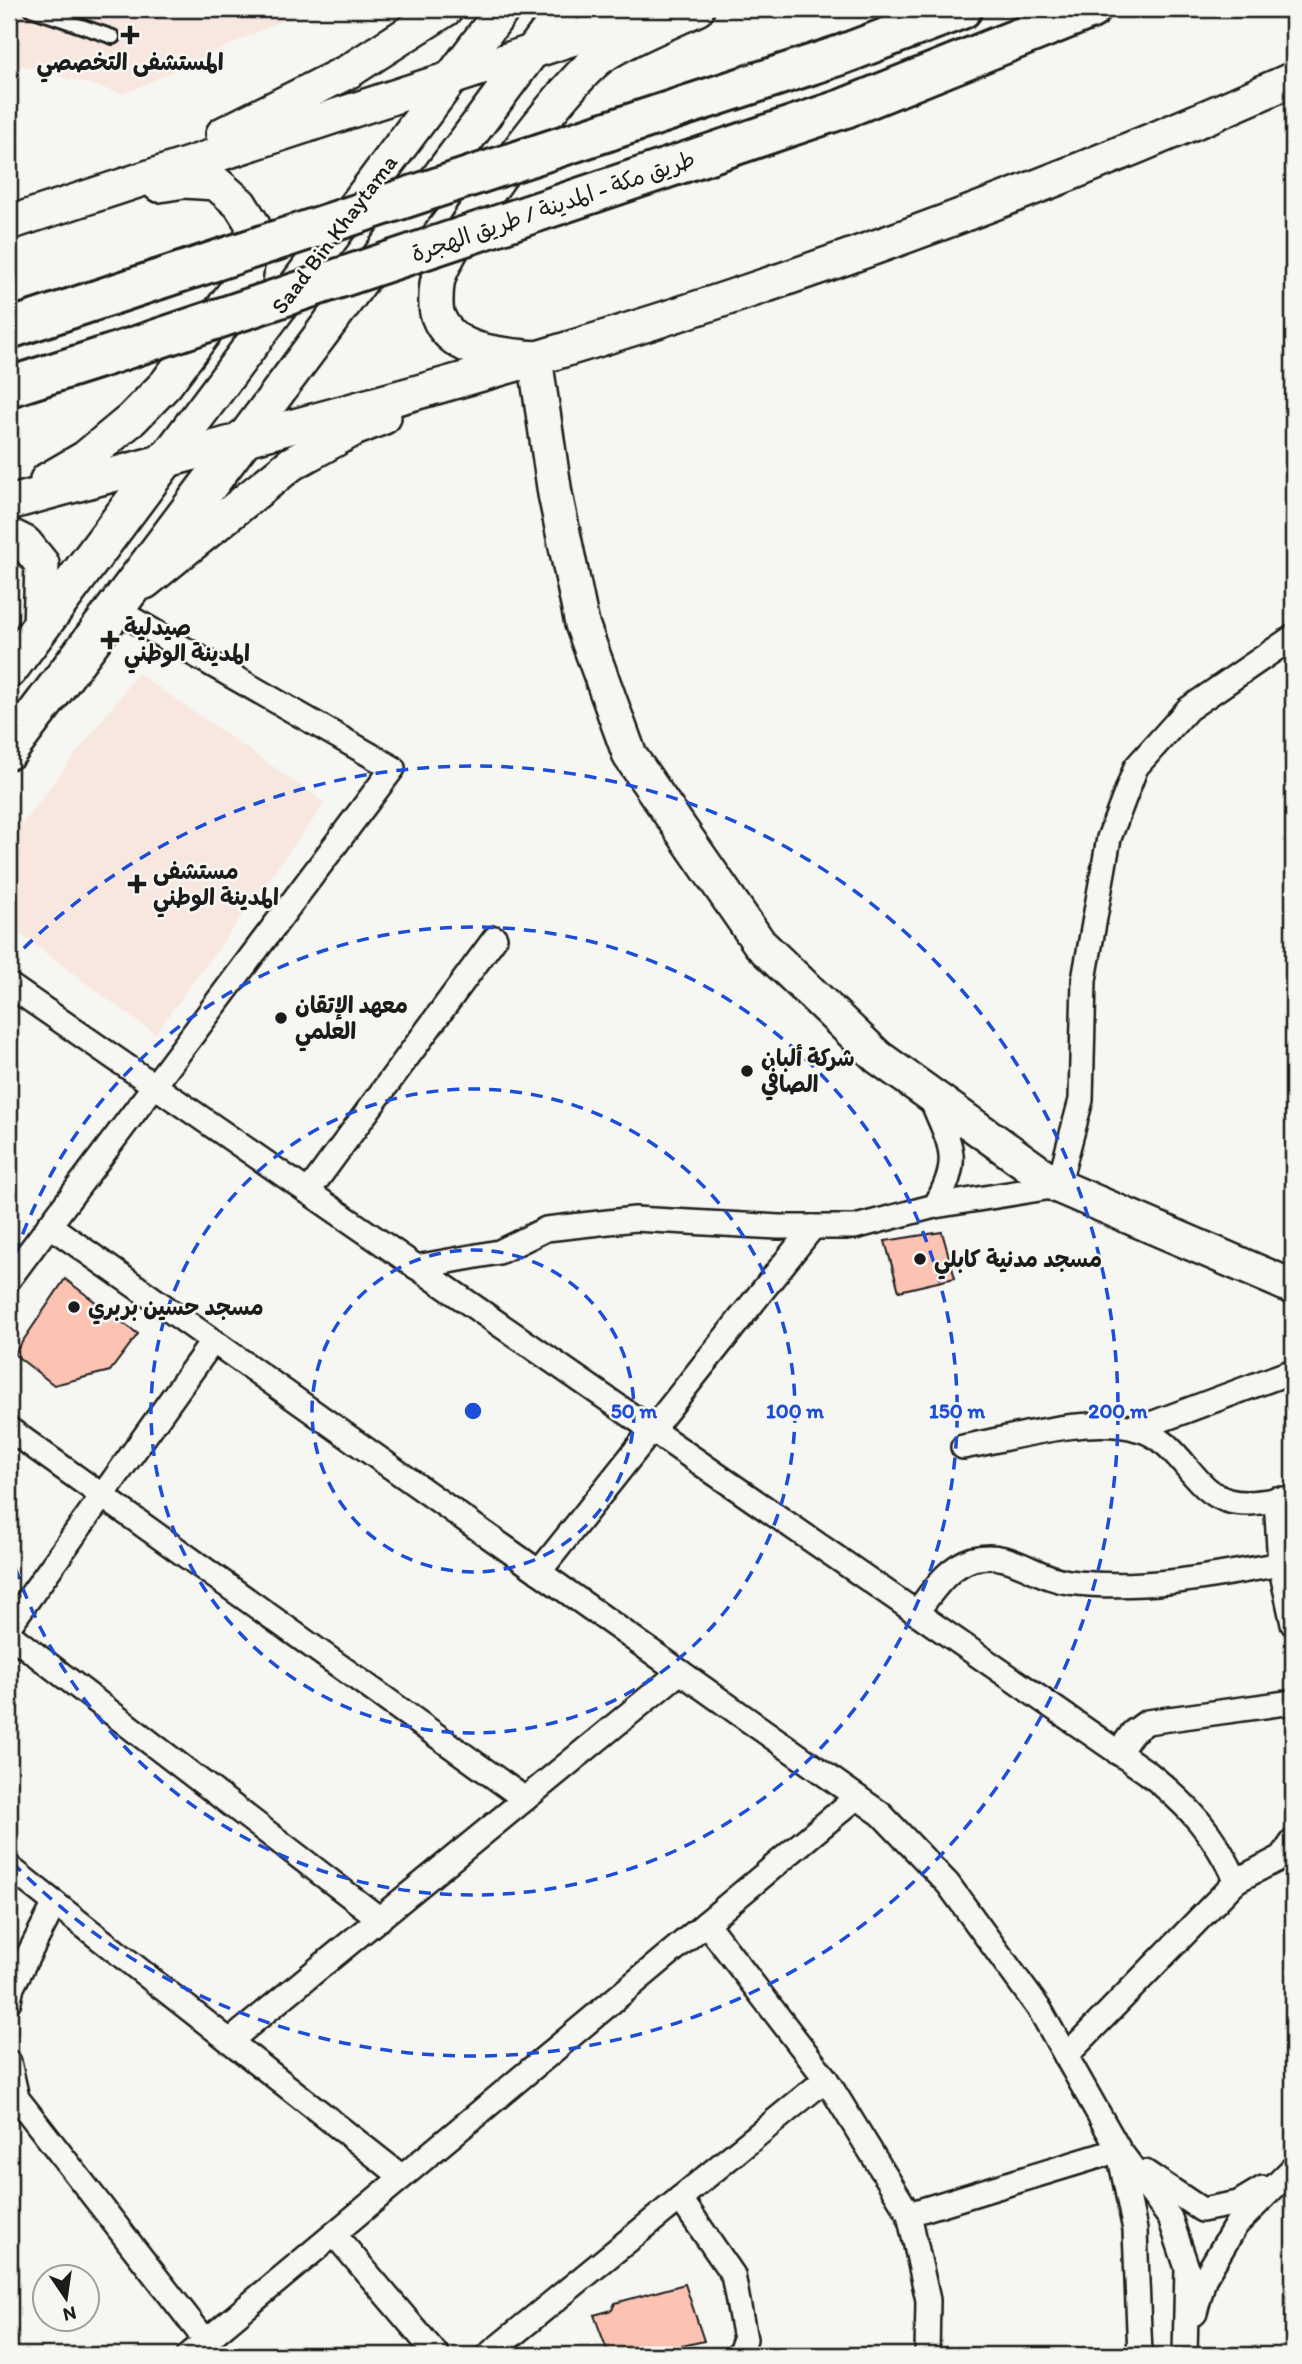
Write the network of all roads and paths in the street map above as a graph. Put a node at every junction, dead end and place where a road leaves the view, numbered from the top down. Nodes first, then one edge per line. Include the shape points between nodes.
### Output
1 (31, 9) edge
2 (446, 9) edge
3 (503, 9) edge
4 (564, 9) edge
5 (663, 9) edge
6 (697, 9) edge
7 (962, 9) edge
8 (1091, 9) edge
9 (113, 37) dead end
10 (532, 53) junction
11 (451, 79) junction
12 (1293, 79) edge
13 (97, 193) junction
14 (9, 223) edge
15 (9, 329) edge
16 (523, 362) junction
17 (9, 387) edge
18 (243, 439) junction
19 (165, 460) junction
20 (9, 503) edge
21 (9, 536) edge
22 (113, 608) junction
23 (40, 627) junction
24 (1293, 637) edge
25 (9, 669) edge
26 (9, 750) edge
27 (495, 938) dead end
28 (9, 985) edge
29 (154, 1086) junction
30 (929, 1093) junction
31 (1058, 1186) junction
32 (308, 1192) junction
33 (935, 1206) junction
34 (49, 1226) junction
35 (813, 1227) junction
36 (416, 1267) junction
37 (9, 1279) edge
38 (1293, 1287) edge
39 (213, 1341) junction
40 (1293, 1371) edge
41 (9, 1429) edge
42 (1137, 1429) junction
43 (652, 1430) junction
44 (963, 1447) dead end
45 (102, 1496) junction
46 (1285, 1499) edge
47 (1280, 1564) junction
48 (539, 1572) junction
49 (916, 1613) junction
50 (1293, 1624) edge
51 (9, 1626) edge
52 (9, 1634) edge
53 (680, 1672) junction
54 (1293, 1702) edge
55 (1118, 1752) junction
56 (857, 1797) junction
57 (525, 1799) junction
58 (1293, 1841) edge
59 (9, 1867) edge
60 (1236, 1881) junction
61 (55, 1903) junction
62 (380, 1919) junction
63 (706, 1923) junction
64 (10, 1993) edge
65 (230, 2041) junction
66 (1066, 2056) junction
67 (9, 2062) edge
68 (826, 2079) junction
69 (1119, 2150) junction
70 (1291, 2170) edge
71 (402, 2177) junction
72 (680, 2198) junction
73 (909, 2214) junction
74 (334, 2234) junction
75 (197, 2348) edge
76 (1185, 2350) edge
77 (437, 2355) edge
78 (488, 2355) edge
79 (739, 2355) edge
80 (927, 2355) edge
81 (1140, 2355) edge

1 - 9 lane
2 - 13 main road via 349,71
3 - 11 main road, Saad Bin Khaytama
4 - 10 main road
5 - 10 main road
6 - 16 main road via 601,57 565,94 471,214 437,282 438,315 454,340
7 - 15 highway, bridge via 841,55
8 - 17 highway, طريق مكة - المدينة / طريق الهجرة, bridge via 845,108
10 - 11 main road
10 - 18 main road
11 - 13 main road
11 - 19 main road, Saad Bin Khaytama
12 - 16 main road via 1192,124 851,256
13 - 14 main road
13 - 20 main road via 184,181 216,183 240,204 253,225 245,278 166,384 132,419 85,458
16 - 18 main road
16 - 22 main road via 355,429 291,464
16 - 30 main road via 582,624 631,755 760,944 878,1057
18 - 19 main road
18 - 22 main road
19 - 20 main road
19 - 23 main road
21 - 23 main road via 25,543 42,564
22 - 26 main road
22 - 29 street via 393,768
23 - 25 main road
24 - 31 street via 1188,709 1136,767 1109,838 1084,980 1081,1100
27 - 32 street
28 - 29 street
29 - 32 street
29 - 34 street
30 - 31 main road
30 - 33 street via 953,1154 949,1182
31 - 33 street
31 - 38 main road
32 - 36 street
33 - 35 street via 855,1227
34 - 37 street
34 - 39 street
35 - 36 street via 635,1219 546,1229 499,1252
35 - 43 street
36 - 43 street
39 - 45 street
39 - 48 street
40 - 42 street
41 - 45 street
42 - 44 street via 1081,1426
42 - 46 street via 1161,1438 1214,1494 1230,1501
43 - 48 street
43 - 49 street
45 - 51 street
45 - 57 street
46 - 47 street
47 - 49 street via 1166,1584 1088,1583 1066,1582 996,1556 972,1560 943,1577
47 - 50 street
48 - 53 street
49 - 55 street
52 - 62 street
53 - 56 street
53 - 57 street
54 - 55 street via 1147,1722
55 - 60 street via 1187,1805 1221,1848
56 - 63 street
56 - 66 street via 881,1814 948,1884 1040,2010
57 - 62 street
58 - 60 street via 1282,1857
59 - 61 street
60 - 66 street
61 - 64 street
61 - 65 street
62 - 65 street
63 - 68 street
63 - 71 street
65 - 71 street
66 - 69 street
67 - 75 street via 17,2098
68 - 72 street
68 - 73 street
69 - 70 street via 1160,2185 1202,2210 1238,2203
69 - 73 street
69 - 76 street via 1170,2218 1187,2268
69 - 81 street via 1135,2230
70 - 76 street via 1229,2236 1204,2279
71 - 74 street
72 - 78 street
72 - 79 street via 733,2275 745,2339
73 - 80 street via 928,2300
74 - 75 street
74 - 77 street

